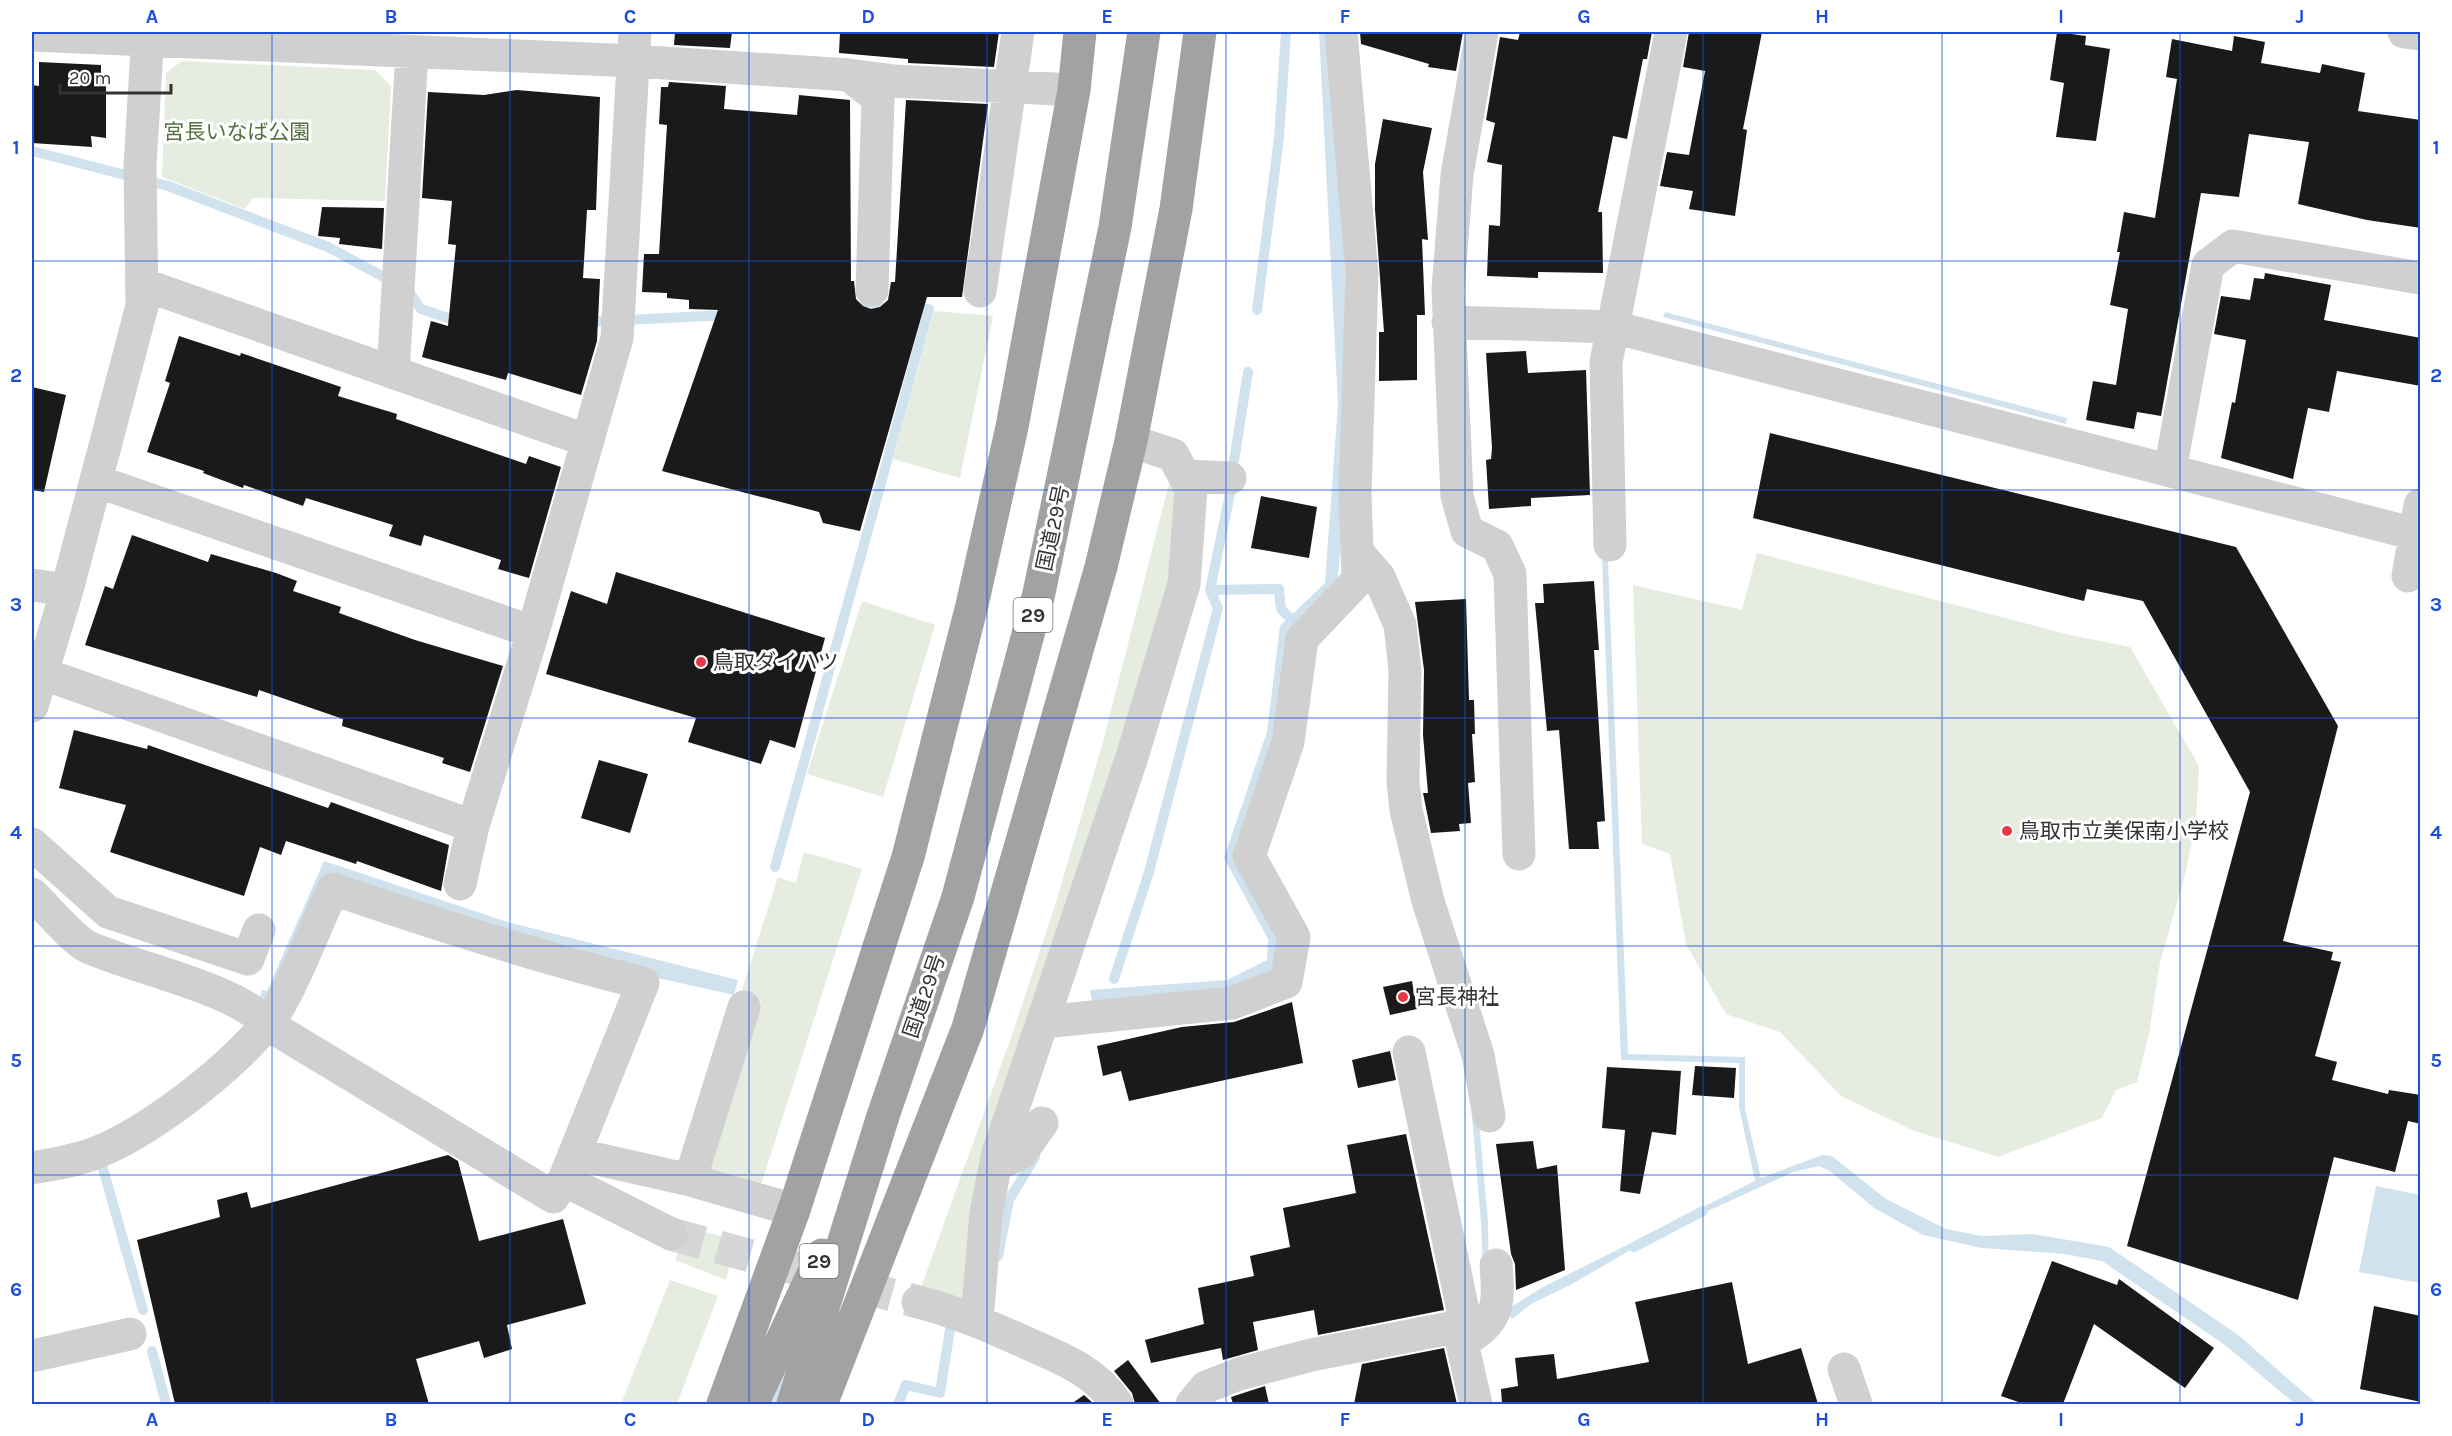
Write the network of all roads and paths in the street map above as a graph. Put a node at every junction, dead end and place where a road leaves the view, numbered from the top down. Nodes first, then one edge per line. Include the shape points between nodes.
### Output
1 (1018, 32) edge
2 (1080, 32) edge
3 (1144, 32) edge
4 (1200, 32) edge
5 (1341, 32) edge
6 (1482, 32) edge
7 (1671, 32) edge
8 (2404, 32) edge
9 (2421, 34) edge
10 (32, 35) edge
11 (148, 36) edge
12 (635, 46) edge
13 (412, 52) junction
14 (849, 75) junction
15 (1011, 87) junction
16 (1074, 90) junction
17 (2421, 278) edge
18 (142, 284) junction
19 (872, 290) dead end
20 (980, 291) dead end
21 (1448, 322) junction
22 (1613, 327) junction
23 (393, 373) junction
24 (588, 441) junction
25 (1131, 441) junction
26 (2169, 470) junction
27 (1184, 476) junction
28 (1230, 478) dead end
29 (96, 481) junction
30 (2418, 520) edge
31 (1610, 545) dead end
32 (1357, 552) junction
33 (2408, 576) dead end
34 (32, 585) edge
35 (67, 590) junction
36 (533, 632) junction
37 (41, 673) junction
38 (32, 706) edge
39 (473, 826) junction
40 (32, 844) edge
41 (1519, 855) dead end
42 (460, 884) dead end
43 (32, 894) edge
44 (259, 930) dead end
45 (744, 1007) dead end
46 (1043, 1022) junction
47 (267, 1024) junction
48 (1409, 1052) dead end
49 (883, 1116) junction
50 (1489, 1116) dead end
51 (1042, 1123) dead end
52 (996, 1165) junction
53 (569, 1167) junction
54 (32, 1168) edge
55 (690, 1180) junction
56 (794, 1210) junction
57 (671, 1234) tunnel mouth
58 (1496, 1265) dead end
59 (918, 1302) tunnel mouth
60 (977, 1320) junction
61 (130, 1334) dead end
62 (1460, 1334) junction
63 (32, 1356) edge
64 (1844, 1369) dead end
65 (723, 1404) edge
66 (752, 1404) edge
67 (794, 1404) edge
68 (821, 1404) edge
69 (1117, 1404) edge
70 (1192, 1404) edge
71 (1476, 1404) edge
72 (1856, 1404) edge

1 - 15 street
2 - 16 highway
3 - 49 highway, 国道29号 / 29 via 1115,226 1039,594 958,897
4 - 25 highway via 1176,209
5 - 32 street via 1362,274 1357,357
6 - 21 street via 1457,175
7 - 22 street
8 - 9 street
10 - 11 street
11 - 13 street
11 - 18 street via 140,166
12 - 13 street
12 - 14 street
12 - 24 street via 617,338
13 - 23 street
14 - 15 street
14 - 19 street via 878,98
15 - 16 street
15 - 20 street
16 - 56 highway via 1012,427 963,640 908,857
17 - 26 street via 2233,246 2208,265
18 - 23 street
18 - 29 street via 142,306
21 - 22 street
21 - 41 street via 1457,496 1467,531 1497,546 1510,574
22 - 26 street
22 - 31 street via 1606,362
23 - 24 street
24 - 36 street
25 - 27 street via 1173,455
25 - 68 highway via 1101,567 968,1028
26 - 30 street
27 - 28 street
27 - 46 street via 1191,489 1184,584 1132,757
29 - 35 street
29 - 36 street
30 - 33 street
32 - 46 street via 1358,580 1302,639 1288,742 1249,856 1294,937 1286,982 1232,1003
32 - 50 street via 1378,577 1400,626 1405,670 1406,810 1428,901 1478,1055
34 - 35 street
35 - 37 street
36 - 39 street
37 - 38 street
37 - 39 street
39 - 42 street
40 - 44 street via 108,912 248,960
43 - 47 street via 85,946 227,998 256,1012
45 - 55 street
46 - 52 street
47 - 53 street via 553,1197
47 - 53 street via 282,1002 333,889 452,930 643,983
47 - 54 street via 232,1061 157,1120 100,1152
48 - 62 street via 1467,1325
49 - 66 highway, 国道29号 / 29 via 793,1322
49 - 67 highway, 国道29号 / 29
51 - 52 street via 1020,1154
52 - 60 street via 986,1213
53 - 55 street
53 - 57 street
55 - 56 street
56 - 65 highway
58 - 62 street via 1498,1294 1493,1314 1483,1329
59 - 60 street
60 - 69 street via 1068,1360 1086,1371
61 - 63 street
62 - 70 street via 1311,1355 1206,1387
62 - 71 street
64 - 72 street

